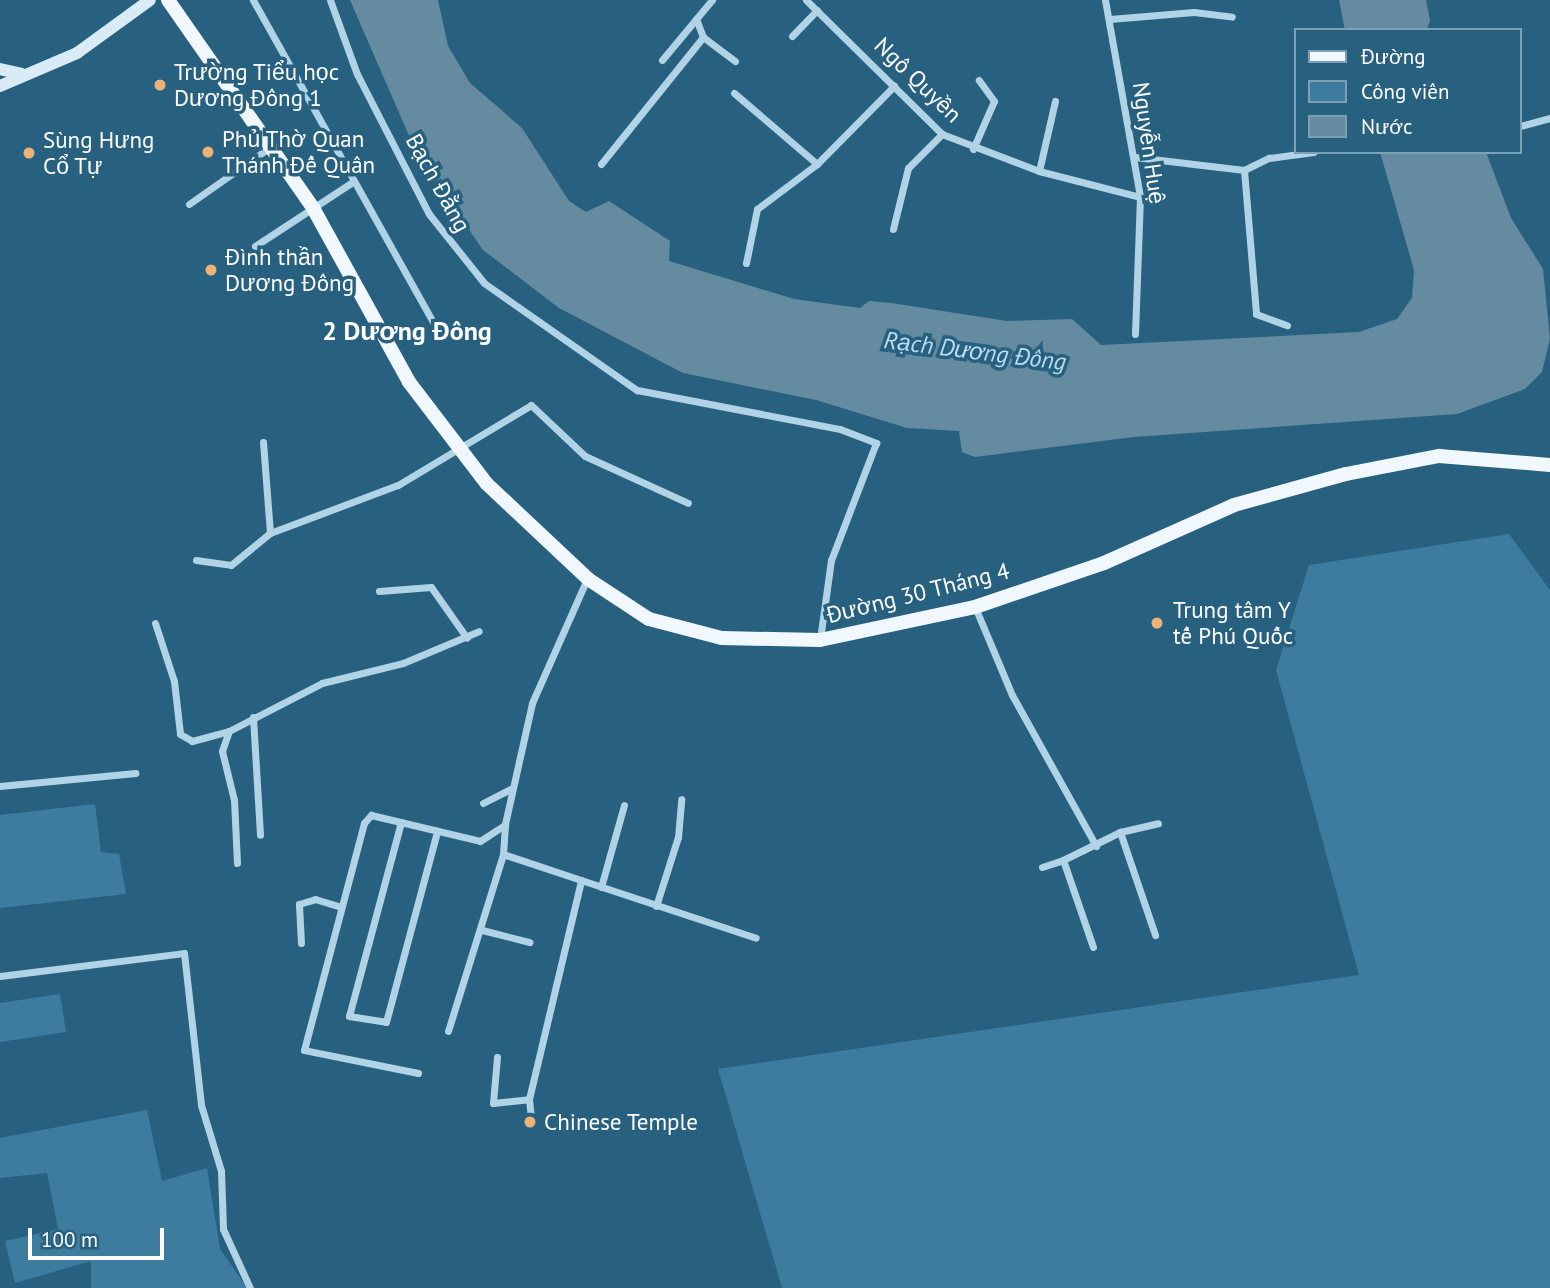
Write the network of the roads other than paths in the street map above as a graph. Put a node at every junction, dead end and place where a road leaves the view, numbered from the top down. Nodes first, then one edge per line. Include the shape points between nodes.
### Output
1 (150, 0) edge
2 (168, 0) edge
3 (253, 0) edge
4 (330, 0) edge
5 (712, 0) edge
6 (806, 0) edge
7 (1105, 0) edge
8 (817, 10) junction
9 (1232, 17) dead end
10 (696, 19) junction
11 (1110, 19) junction
12 (792, 36) dead end
13 (703, 37) junction
14 (662, 60) dead end
15 (735, 61) dead end
16 (0, 69) edge
17 (21, 74) junction
18 (979, 80) dead end
19 (0, 86) edge
20 (894, 86) junction
21 (734, 93) dead end
22 (1055, 101) dead end
23 (1550, 118) edge
24 (1522, 125) edge
25 (942, 134) junction
26 (270, 147) junction
27 (973, 149) junction
28 (1299, 154) edge
29 (1135, 157) junction
30 (601, 163) dead end
31 (817, 164) junction
32 (1244, 170) junction
33 (1039, 171) junction
34 (354, 181) junction
35 (1140, 197) junction
36 (189, 204) dead end
37 (313, 208) junction
38 (893, 229) dead end
39 (255, 246) dead end
40 (746, 263) dead end
41 (1287, 325) dead end
42 (435, 326) dead end
43 (1135, 334) dead end
44 (264, 442) dead end
45 (458, 445) junction
46 (1550, 465) edge
47 (688, 503) dead end
48 (270, 533) junction
49 (196, 560) dead end
50 (588, 579) junction
51 (379, 591) dead end
52 (975, 607) junction
53 (155, 623) dead end
54 (479, 631) dead end
55 (467, 638) junction
56 (820, 640) junction
57 (253, 717) junction
58 (229, 731) junction
59 (135, 773) dead end
60 (0, 786) edge
61 (513, 788) junction
62 (681, 799) dead end
63 (482, 803) dead end
64 (624, 804) dead end
65 (401, 822) junction
66 (1158, 823) dead end
67 (505, 824) junction
68 (437, 831) junction
69 (1120, 832) junction
70 (260, 835) dead end
71 (1096, 846) junction
72 (503, 854) junction
73 (1063, 860) junction
74 (237, 863) dead end
75 (1042, 867) dead end
76 (581, 880) junction
77 (601, 887) junction
78 (656, 906) junction
79 (341, 907) junction
80 (482, 930) junction
81 (1155, 935) dead end
82 (756, 938) dead end
83 (529, 942) dead end
84 (301, 943) dead end
85 (1093, 947) dead end
86 (0, 976) edge
87 (448, 1031) dead end
88 (497, 1057) dead end
89 (418, 1073) dead end
90 (529, 1099) junction
91 (531, 1119) dead end
92 (250, 1288) edge

1 - 17 main road via 77,53
2 - 26 main road, Đường 30 Tháng 4
3 - 34 street
4 - 56 street, Bạch Đằng via 357,74 441,234 484,284 637,390 840,429 876,443 831,560
5 - 10 street
6 - 8 street, Ngô Quyền
7 - 11 street, Nguyễn Huệ
8 - 12 street
8 - 20 street, Ngô Quyền
9 - 11 street via 1170,13
10 - 13 street
10 - 14 street
11 - 29 street, Nguyễn Huệ
13 - 15 street
13 - 30 street
16 - 17 main road
17 - 19 main road
18 - 27 street via 994,101
20 - 25 street, Ngô Quyền
20 - 31 street
21 - 31 street
22 - 33 street
23 - 24 street
25 - 27 street, Ngô Quyền
25 - 38 street via 908,168
26 - 36 street
26 - 37 main road, Đường 30 Tháng 4
27 - 33 street, Ngô Quyền
28 - 32 street via 1269,158
29 - 32 street
29 - 35 street, Nguyễn Huệ
31 - 40 street via 757,209
32 - 41 street via 1256,314
33 - 35 street, Ngô Quyền
34 - 37 street
34 - 42 street
35 - 43 street, Nguyễn Huệ
37 - 39 street
37 - 45 main road, Đường 30 Tháng 4 via 409,382
44 - 48 street
45 - 47 street via 531,405 585,456
45 - 48 street via 398,485
45 - 50 main road, Đường 30 Tháng 4 via 517,515
46 - 52 main road, Đường 30 Tháng 4 via 1439,456 1346,474 1234,505 1104,563
48 - 49 street via 231,565
50 - 56 main road, Đường 30 Tháng 4 via 637,614 698,634
50 - 61 street via 550,650
51 - 55 street via 431,587
52 - 56 main road, Đường 30 Tháng 4
52 - 71 street via 1012,695
53 - 58 street via 174,681 180,734 191,741
54 - 55 street
55 - 57 street via 403,663 322,683
57 - 58 street
57 - 70 street
58 - 74 street via 222,751 234,800
59 - 60 street
61 - 63 street
61 - 67 street
62 - 78 street via 678,837
64 - 77 street
65 - 68 street
65 - 68 street via 349,1016 386,1022
65 - 79 street via 370,815 364,823
66 - 69 street
67 - 68 street via 480,841
67 - 72 street
69 - 71 street
69 - 81 street
71 - 73 street
72 - 76 street
72 - 80 street
73 - 75 street
73 - 85 street
76 - 77 street
76 - 90 street
77 - 78 street
78 - 82 street
79 - 84 street via 315,899 299,904
79 - 89 street via 337,940 304,1050
80 - 83 street
80 - 87 street
86 - 92 street via 184,953 201,1105 221,1171 223,1229
88 - 90 street via 493,1103
90 - 91 street

